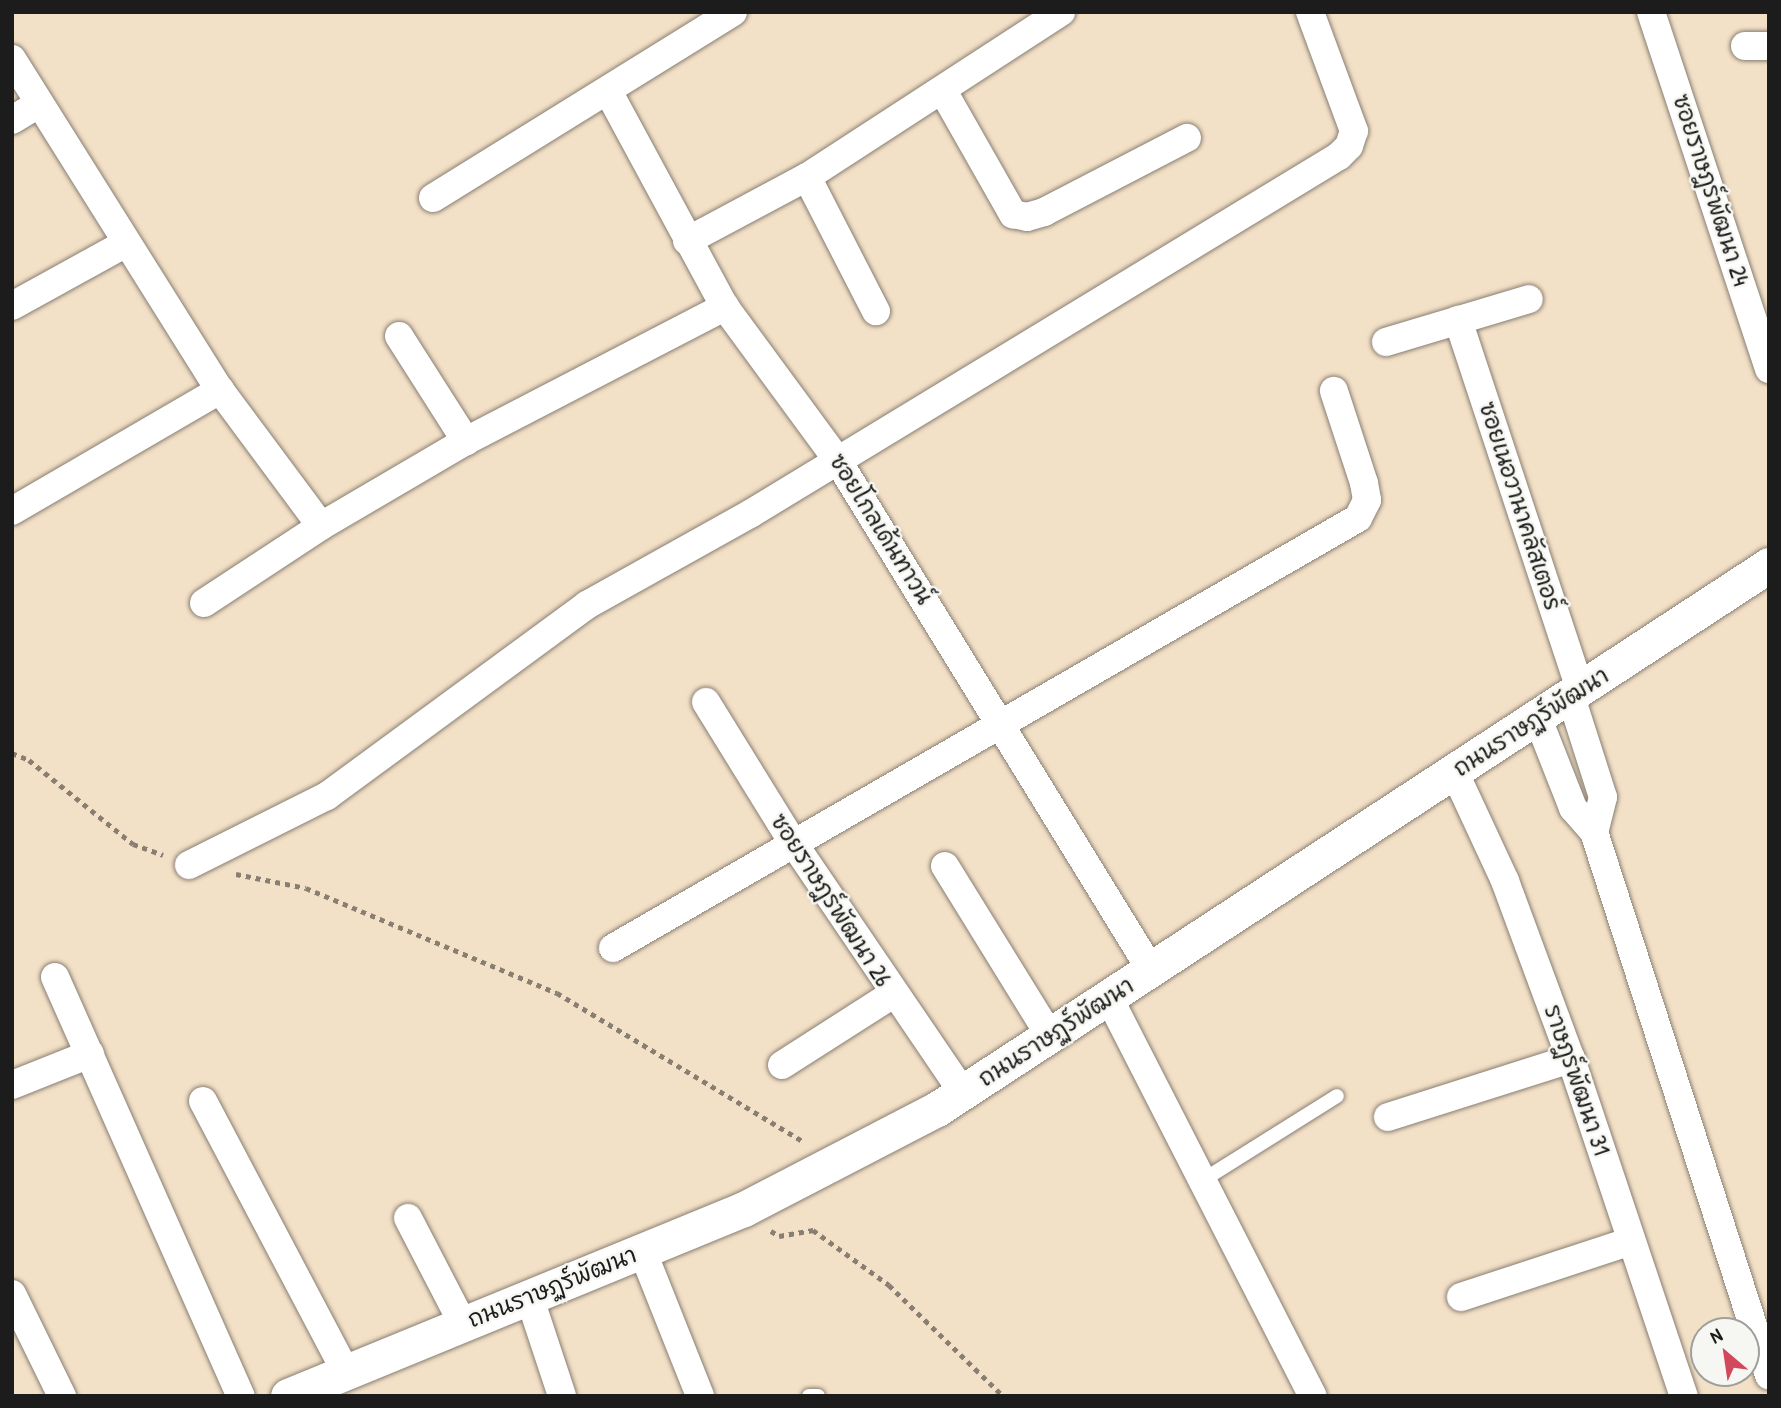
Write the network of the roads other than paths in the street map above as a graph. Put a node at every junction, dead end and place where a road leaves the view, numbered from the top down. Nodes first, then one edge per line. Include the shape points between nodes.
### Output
1 (733, 12) edge
2 (1061, 12) edge
3 (1310, 12) edge
4 (1651, 12) edge
5 (12, 59) edge
6 (608, 91) junction
7 (943, 91) junction
8 (37, 105) junction
9 (12, 120) edge
10 (1187, 138) dead end
11 (807, 177) junction
12 (433, 198) dead end
13 (687, 241) junction
14 (126, 243) junction
15 (1529, 299) dead end
16 (12, 306) edge
17 (725, 307) junction
18 (876, 312) dead end
19 (1458, 320) junction
20 (399, 336) dead end
21 (1386, 342) dead end
22 (1769, 369) edge
23 (220, 390) junction
24 (1334, 391) dead end
25 (466, 441) junction
26 (838, 461) junction
27 (12, 511) edge
28 (321, 526) junction
29 (1769, 565) edge
30 (204, 603) dead end
31 (1576, 694) junction
32 (706, 702) dead end
33 (1538, 719) junction
34 (1000, 722) junction
35 (1454, 771) junction
36 (1594, 832) junction
37 (792, 841) junction
38 (189, 865) road end
39 (945, 866) dead end
40 (613, 948) dead end
41 (1150, 970) junction
42 (55, 977) dead end
43 (892, 994) junction
44 (1108, 996) junction
45 (1050, 1036) junction
46 (90, 1054) junction
47 (1571, 1059) junction
48 (782, 1065) dead end
49 (12, 1085) edge
50 (963, 1093) junction
51 (1337, 1096) dead end
52 (203, 1101) dead end
53 (1388, 1117) dead end
54 (1203, 1180) junction
55 (408, 1219) dead end
56 (1631, 1241) junction
57 (642, 1250) junction
58 (12, 1294) edge
59 (529, 1296) junction
60 (1461, 1297) dead end
61 (463, 1324) junction
62 (346, 1372) junction
63 (1769, 1375) edge
64 (303, 1393) edge
65 (62, 1396) edge
66 (242, 1396) edge
67 (562, 1396) edge
68 (700, 1396) edge
69 (809, 1396) edge
70 (818, 1396) edge
71 (1313, 1396) edge
72 (1684, 1396) edge

1 - 6 street
2 - 7 street
3 - 26 street via 1354,131 1349,146 1200,242
4 - 22 street, ซอยราษฎร์พัฒนา 24
5 - 8 street
6 - 12 street
6 - 13 street, ซอยโกลเด้นทาวน์
7 - 10 street via 1006,204 1020,216 1044,212
7 - 11 street
8 - 9 street
8 - 14 street
11 - 13 street
11 - 18 street
13 - 17 street, ซอยโกลเด้นทาวน์
14 - 16 street
14 - 23 street
15 - 19 street
17 - 25 street
17 - 26 street, ซอยโกลเด้นทาวน์
19 - 21 street
19 - 31 street, ซอยเนอวานาคลัสเตอร์
20 - 25 street
23 - 27 street
23 - 28 street
24 - 34 street via 1364,482 1367,500 1358,518
25 - 28 street
26 - 34 street, ซอยโกลเด้นทาวน์
26 - 38 street via 587,605 327,796
28 - 30 street
29 - 31 street, ถนนราษฏร์พัฒนา
31 - 33 street, ถนนราษฏร์พัฒนา
31 - 36 street, ซอยเนอวานาคลัสเตอร์ via 1603,797
32 - 37 street, ซอยราษฎร์พัฒนา 26
33 - 35 street, ถนนราษฏร์พัฒนา
33 - 36 street via 1573,808
34 - 37 street
34 - 41 street, ซอยโกลเด้นทาวน์
35 - 41 street, ถนนราษฏร์พัฒนา
35 - 47 street, ราษฎร์พัฒนา 31 via 1505,881
36 - 63 street
37 - 40 street
37 - 43 street, ซอยราษฎร์พัฒนา 26
39 - 45 street
41 - 44 street, ถนนราษฏร์พัฒนา
42 - 46 street
43 - 48 street
43 - 50 street, ซอยราษฎร์พัฒนา 26
44 - 45 street, ถนนราษฏร์พัฒนา
44 - 54 street
45 - 50 street, ถนนราษฏร์พัฒนา
46 - 49 street
46 - 66 street
47 - 53 street
47 - 56 street, ราษฎร์พัฒนา 31
50 - 57 street, ถนนราษฏร์พัฒนา via 744,1209
51 - 54 lane
52 - 62 street
54 - 71 street
55 - 61 street
56 - 60 street
56 - 72 street, ราษฎร์พัฒนา 31
57 - 59 street, ถนนราษฏร์พัฒนา
57 - 68 street
58 - 65 street
59 - 61 street, ถนนราษฏร์พัฒนา
59 - 67 street
61 - 62 street, ถนนราษฏร์พัฒนา
62 - 64 street, ถนนราษฏร์พัฒนา
69 - 70 lane

